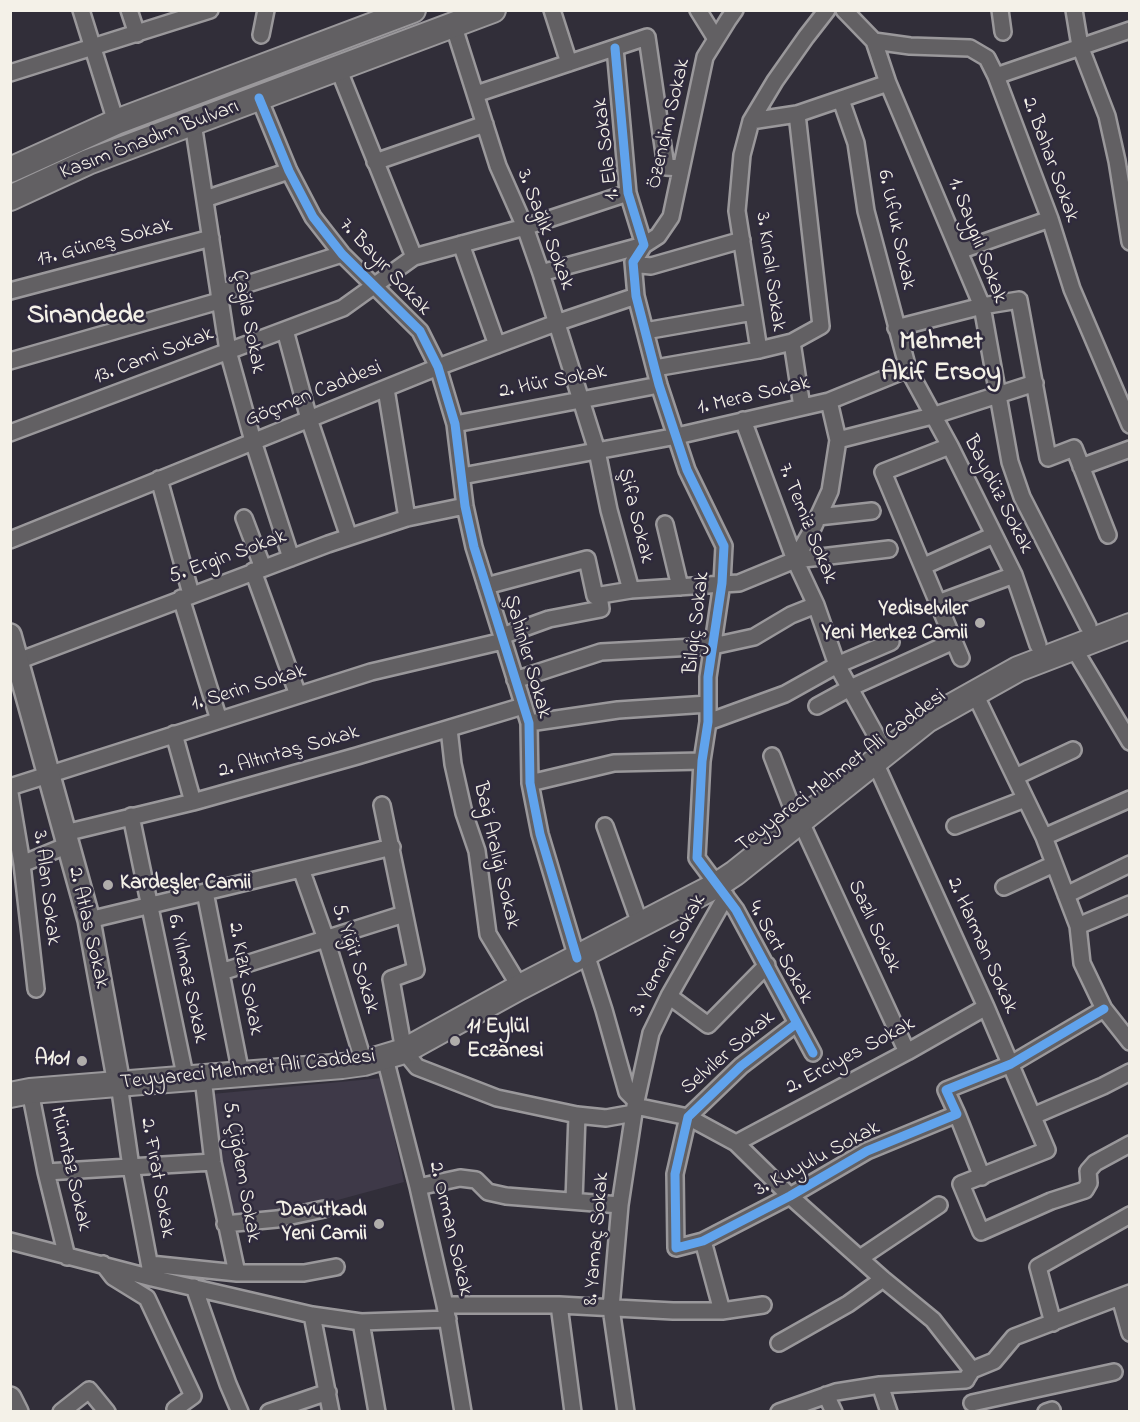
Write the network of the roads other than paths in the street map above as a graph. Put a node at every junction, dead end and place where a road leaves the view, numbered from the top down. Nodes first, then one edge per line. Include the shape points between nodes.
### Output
1 (81, 10) edge
2 (129, 10) edge
3 (210, 10) edge
4 (266, 10) edge
5 (413, 10) edge
6 (493, 10) edge
7 (552, 10) edge
8 (698, 10) edge
9 (735, 10) edge
10 (827, 10) edge
11 (844, 10) edge
12 (1000, 10) edge
13 (1074, 10) edge
14 (453, 24) junction
15 (1130, 30) edge
16 (1002, 32) dead end
17 (137, 34) junction
18 (261, 34) dead end
19 (716, 39) junction
20 (874, 41) junction
21 (1080, 46) junction
22 (92, 48) junction
23 (615, 48) junction
24 (569, 63) junction
25 (338, 68) junction
26 (10, 73) edge
27 (996, 76) junction
28 (888, 83) junction
29 (476, 94) junction
30 (259, 98) junction
31 (841, 100) junction
32 (797, 114) junction
33 (751, 121) junction
34 (116, 122) junction
35 (193, 123) junction
36 (485, 124) junction
37 (375, 162) junction
38 (681, 168) junction
39 (10, 170) edge
40 (289, 171) junction
41 (628, 193) junction
42 (10, 198) edge
43 (205, 199) junction
44 (1050, 219) junction
45 (525, 227) junction
46 (211, 238) junction
47 (742, 240) junction
48 (1130, 242) edge
49 (461, 244) junction
50 (644, 245) junction
51 (959, 251) junction
52 (342, 254) junction
53 (414, 257) junction
54 (633, 262) junction
55 (541, 273) junction
56 (374, 285) junction
57 (10, 291) edge
58 (636, 296) junction
59 (219, 297) junction
60 (982, 306) junction
61 (753, 312) junction
62 (556, 323) junction
63 (896, 328) junction
64 (285, 330) junction
65 (645, 331) junction
66 (792, 342) junction
67 (497, 345) junction
68 (759, 350) junction
69 (228, 351) junction
70 (10, 361) edge
71 (438, 367) junction
72 (655, 368) junction
73 (908, 369) junction
74 (1035, 382) junction
75 (659, 385) junction
76 (386, 389) junction
77 (998, 394) junction
78 (580, 399) junction
79 (1124, 400) edge
80 (829, 401) junction
81 (802, 407) junction
82 (932, 416) junction
83 (309, 419) junction
84 (743, 420) junction
85 (455, 424) junction
86 (1130, 425) edge
87 (10, 433) edge
88 (676, 436) junction
89 (838, 440) junction
90 (253, 441) junction
91 (950, 447) junction
92 (1130, 449) edge
93 (597, 451) junction
94 (1081, 467) junction
95 (462, 476) junction
96 (159, 480) junction
97 (465, 506) junction
98 (872, 511) dead end
99 (818, 517) junction
100 (244, 518) dead end
101 (407, 518) junction
102 (665, 524) dead end
103 (994, 535) junction
104 (1108, 535) dead end
105 (349, 537) junction
106 (10, 540) edge
107 (889, 549) dead end
108 (291, 558) junction
109 (795, 560) junction
110 (924, 566) junction
111 (258, 570) junction
112 (1014, 575) junction
113 (722, 583) junction
114 (486, 586) junction
115 (680, 587) junction
116 (631, 590) junction
117 (186, 596) junction
118 (597, 596) junction
119 (938, 603) junction
120 (816, 605) junction
121 (1130, 612) edge
122 (1088, 626) junction
123 (1130, 626) edge
124 (10, 635) edge
125 (502, 638) junction
126 (954, 641) junction
127 (891, 642) dead end
128 (1038, 645) junction
129 (713, 646) junction
130 (1072, 647) junction
131 (961, 657) dead end
132 (14, 662) edge
133 (837, 665) junction
134 (515, 680) junction
135 (850, 688) junction
136 (974, 692) junction
137 (298, 695) junction
138 (708, 704) junction
139 (523, 706) junction
140 (817, 706) dead end
141 (219, 720) junction
142 (708, 722) junction
143 (529, 723) junction
144 (449, 729) junction
145 (174, 734) junction
146 (1130, 742) edge
147 (876, 750) junction
148 (1073, 750) dead end
149 (772, 756) dead end
150 (702, 761) junction
151 (48, 774) junction
152 (1015, 777) junction
153 (530, 783) junction
154 (10, 787) edge
155 (10, 793) edge
156 (1025, 799) junction
157 (1130, 800) edge
158 (193, 802) junction
159 (382, 805) dead end
160 (796, 814) junction
161 (131, 816) junction
162 (605, 826) dead end
163 (955, 826) dead end
164 (1044, 837) junction
165 (66, 839) junction
166 (392, 847) junction
167 (22, 864) junction
168 (1054, 864) junction
169 (1130, 864) edge
170 (301, 869) junction
171 (717, 885) junction
172 (1004, 887) dead end
173 (17, 889) edge
174 (205, 892) junction
175 (1066, 895) junction
176 (1130, 904) edge
177 (148, 906) junction
178 (404, 914) junction
179 (89, 920) junction
180 (639, 921) junction
181 (1078, 926) junction
182 (326, 939) junction
183 (588, 952) junction
184 (767, 965) junction
185 (221, 972) junction
186 (519, 987) junction
187 (36, 989) dead end
188 (669, 996) junction
189 (986, 1007) junction
190 (1104, 1009) junction
191 (797, 1023) junction
192 (1130, 1042) edge
193 (908, 1052) junction
194 (813, 1053) dead end
195 (385, 1057) junction
196 (1011, 1064) junction
197 (1130, 1072) edge
198 (241, 1074) junction
199 (194, 1079) junction
200 (119, 1084) junction
201 (20, 1093) edge
202 (635, 1107) junction
203 (957, 1114) junction
204 (577, 1115) junction
205 (1033, 1116) junction
206 (688, 1117) junction
207 (736, 1143) junction
208 (1130, 1144) edge
209 (213, 1162) junction
210 (131, 1167) junction
211 (46, 1172) junction
212 (982, 1177) junction
213 (418, 1187) junction
214 (790, 1196) junction
215 (574, 1201) junction
216 (620, 1205) junction
217 (939, 1205) dead end
218 (324, 1209) dead end
219 (1130, 1215) edge
220 (225, 1224) junction
221 (10, 1241) edge
222 (703, 1241) junction
223 (67, 1257) junction
224 (860, 1258) junction
225 (103, 1264) junction
226 (336, 1267) dead end
227 (151, 1271) junction
228 (237, 1273) junction
229 (883, 1279) junction
230 (194, 1287) junction
231 (1125, 1296) edge
232 (559, 1305) junction
233 (763, 1305) dead end
234 (611, 1308) junction
235 (722, 1311) junction
236 (447, 1312) junction
237 (312, 1315) junction
238 (361, 1322) junction
239 (1053, 1323) junction
240 (1130, 1333) edge
241 (779, 1343) dead end
242 (1113, 1372) dead end
243 (969, 1375) junction
244 (880, 1385) junction
245 (328, 1392) junction
246 (826, 1395) junction
247 (10, 1398) edge
248 (974, 1407) edge
249 (175, 1408) dead end
250 (17, 1412) edge
251 (61, 1412) edge
252 (107, 1412) edge
253 (240, 1412) edge
254 (269, 1412) edge
255 (331, 1412) edge
256 (377, 1412) edge
257 (463, 1412) edge
258 (573, 1412) edge
259 (626, 1412) edge
260 (779, 1412) edge
261 (834, 1412) edge
262 (890, 1412) edge

1 - 22 street
2 - 17 street
3 - 17 street
4 - 18 street
5 - 34 main road, Kasım Önadım Bulvarı
6 - 14 main road, Kasım Önadım Bulvarı
7 - 24 street
8 - 19 street
9 - 19 street, Özendim Sokak
10 - 33 street, 3. Kınalı Sokak
11 - 20 street
12 - 16 street
13 - 21 street
14 - 25 main road, Kasım Önadım Bulvarı
14 - 29 street, 3. Sağlık Sokak
15 - 21 street
17 - 22 street
19 - 38 street, Özendim Sokak via 705,57
20 - 27 street, 2. Bahar Sokak via 970,48 987,58
20 - 28 street, 1. Saygılı Sokak
21 - 27 street
21 - 48 street via 1107,116
22 - 26 street
22 - 34 street
23 - 24 street
23 - 38 street via 647,37 666,167
23 - 41 street, 1. Ela Sokak
24 - 29 street
25 - 30 main road, Kasım Önadım Bulvarı
25 - 37 street
27 - 44 street, 2. Bahar Sokak
28 - 31 street
28 - 51 street, 1. Saygılı Sokak
29 - 36 street, 3. Sağlık Sokak
30 - 35 main road, Kasım Önadım Bulvarı
30 - 40 street, 7. Bayır Sokak
31 - 32 street
31 - 63 street, 6. Ufuk Sokak via 856,143 866,211
32 - 33 street
32 - 66 street via 821,326
33 - 47 street, 3. Kınalı Sokak via 742,155 738,211
34 - 39 main road, Kasım Önadım Bulvarı
35 - 42 main road, Kasım Önadım Bulvarı via 88,162
35 - 43 street, Çağla Sokak
36 - 37 street
36 - 45 street, 3. Sağlık Sokak via 498,166
37 - 53 street
38 - 50 street, Özendim Sokak via 671,217 658,236
40 - 43 street
40 - 52 street, 7. Bayır Sokak via 313,218
41 - 45 street, 13. Cami Sokak
41 - 50 street, 1. Ela Sokak
43 - 46 street, Çağla Sokak
44 - 51 street
44 - 79 street, 2. Bahar Sokak via 1072,289
45 - 49 street, 13. Cami Sokak
45 - 55 street, 3. Sağlık Sokak
46 - 57 street, 17. Güneş Sokak
46 - 59 street, Çağla Sokak
47 - 54 street via 651,266
47 - 61 street, 3. Kınalı Sokak
49 - 53 street, 13. Cami Sokak
49 - 67 street
50 - 54 street
50 - 55 street, Özendim Sokak
51 - 60 street, 1. Saygılı Sokak
52 - 56 street, 7. Bayır Sokak
52 - 59 street
53 - 56 street, 13. Cami Sokak
54 - 58 street, Bilgiç Sokak
55 - 62 street, 3. Sağlık Sokak
56 - 64 street, 13. Cami Sokak via 343,308
56 - 71 street, 7. Bayır Sokak via 420,331
58 - 62 street, Göçmen Caddesi
58 - 65 street, Bilgiç Sokak
59 - 69 street, Çağla Sokak
59 - 70 street
60 - 63 street
60 - 74 street via 1019,300
60 - 77 street, 1. Saygılı Sokak
61 - 65 street
61 - 68 street, 3. Kınalı Sokak
62 - 67 street, Göçmen Caddesi
62 - 78 street, 3. Sağlık Sokak
63 - 73 street, 6. Ufuk Sokak
64 - 69 street, 13. Cami Sokak
64 - 83 street
65 - 72 street, Bilgiç Sokak
66 - 68 street
66 - 81 street
67 - 71 street, Göçmen Caddesi
68 - 72 street
69 - 87 street, 13. Cami Sokak
69 - 90 street, Çağla Sokak
71 - 76 street, Göçmen Caddesi
71 - 85 street, 7. Bayır Sokak
72 - 75 street, Bilgiç Sokak
73 - 80 street, 1. Mera Sokak
73 - 82 street, Baydüz Sokak
74 - 77 street
74 - 94 street via 1048,458 1074,448
75 - 78 street, 2. Hür Sokak
75 - 88 street, Bilgiç Sokak
76 - 83 street, Göçmen Caddesi
76 - 101 street
77 - 82 street
77 - 122 street, 1. Saygılı Sokak via 1010,462 1022,497
78 - 85 street, 2. Hür Sokak
78 - 93 street, 3. Sağlık Sokak
79 - 86 street, 2. Bahar Sokak
80 - 81 street, 1. Mera Sokak
80 - 89 street
81 - 84 street, 1. Mera Sokak
82 - 89 street
82 - 91 street, Baydüz Sokak
83 - 90 street, Göçmen Caddesi
83 - 105 street
84 - 88 street, 1. Mera Sokak
84 - 109 street, 7. Temiz Sokak
85 - 95 street, 7. Bayır Sokak
88 - 93 street, 1. Mera Sokak
88 - 113 street, Bilgiç Sokak via 687,470 724,546
89 - 99 street via 830,491
90 - 96 street, Göçmen Caddesi
90 - 108 street, Çağla Sokak
91 - 103 street, Baydüz Sokak
91 - 110 street via 883,472
92 - 94 street
93 - 95 street, 1. Mera Sokak
93 - 116 street, Şifa Sokak
94 - 104 street
95 - 97 street, 7. Bayır Sokak
96 - 106 street, Göçmen Caddesi
96 - 117 street
97 - 101 street, 5. Ergin Sokak
97 - 114 street, Şahinler Sokak
98 - 99 street
99 - 109 street
100 - 111 street
101 - 105 street, 5. Ergin Sokak
102 - 115 street
103 - 110 street
103 - 112 street, Baydüz Sokak
105 - 108 street, 5. Ergin Sokak
107 - 109 street
108 - 111 street, 5. Ergin Sokak
109 - 113 street via 739,583
109 - 120 street, 7. Temiz Sokak
110 - 119 street
111 - 117 street, 5. Ergin Sokak
111 - 137 street
112 - 119 street
112 - 128 street, Baydüz Sokak
113 - 115 street
113 - 129 street, Bilgiç Sokak
114 - 118 street via 587,559
114 - 125 street, Şahinler Sokak
115 - 116 street
116 - 118 street
117 - 132 street, 5. Ergin Sokak
117 - 141 street
118 - 125 street, 1. Serin Sokak via 601,609 549,619
119 - 126 street
120 - 129 street via 754,637
120 - 133 street, 7. Temiz Sokak
121 - 122 main road, Teyyareci Mehmet Ali Caddesi
122 - 128 main road, Teyyareci Mehmet Ali Caddesi
123 - 130 main road, Teyyareci Mehmet Ali Caddesi
124 - 132 main road, 2. Atlas Sokak
125 - 134 street, Şahinler Sokak
125 - 137 street, 1. Serin Sokak
126 - 131 street
126 - 135 street
127 - 133 street
128 - 147 main road, Teyyareci Mehmet Ali Caddesi via 938,695
129 - 134 street via 601,652
129 - 138 street, Bilgiç Sokak
130 - 136 main road, Teyyareci Mehmet Ali Caddesi
130 - 146 street
132 - 151 main road, 2. Atlas Sokak
133 - 135 street, 7. Temiz Sokak
133 - 142 street via 785,694
134 - 139 street, Şahinler Sokak
135 - 140 street
135 - 147 street, 7. Temiz Sokak
136 - 147 main road, Teyyareci Mehmet Ali Caddesi
136 - 152 street
137 - 141 street, 1. Serin Sokak
138 - 142 street, Bilgiç Sokak
138 - 143 street via 618,710
139 - 143 street, Şahinler Sokak
139 - 144 street, 2. Altıntaş Sokak
141 - 145 street, 1. Serin Sokak
142 - 150 street, Bilgiç Sokak
143 - 153 street, Şahinler Sokak
144 - 158 street, 2. Altıntaş Sokak
144 - 186 street, Bağ Aralığı Sokak via 464,813 477,851 488,934
145 - 151 street, 1. Serin Sokak
145 - 158 street
147 - 160 main road, Teyyareci Mehmet Ali Caddesi
147 - 189 street, 2. Harman Sokak
148 - 152 street
149 - 160 street, Sazlı Sokak
150 - 153 street via 614,763
150 - 171 street, Bilgiç Sokak via 697,858
151 - 154 street, 1. Serin Sokak
151 - 165 main road, 2. Atlas Sokak
152 - 156 street
153 - 183 street, Şahinler Sokak via 540,834
155 - 167 street, 3. Alan Sokak
156 - 163 street
156 - 164 street
157 - 164 street
158 - 161 street, 2. Altıntaş Sokak
159 - 166 street
160 - 171 main road, Teyyareci Mehmet Ali Caddesi via 735,873
160 - 193 street, Sazlı Sokak
161 - 165 street, 2. Altıntaş Sokak
161 - 177 street, 6. Yılmaz Sokak
162 - 180 street
164 - 168 street
165 - 167 street, 2. Altıntaş Sokak
165 - 179 main road, 2. Atlas Sokak
166 - 170 street
166 - 178 street
167 - 173 street, 3. Alan Sokak
168 - 172 street
168 - 175 street
169 - 175 street
170 - 174 street
170 - 182 street, 5. Yiğit Sokak
171 - 180 main road, Teyyareci Mehmet Ali Caddesi
171 - 183 main road, Teyyareci Mehmet Ali Caddesi
171 - 184 street, 4. Sert Sokak
171 - 188 street, 3. Yemeni Sokak
173 - 187 street, 3. Alan Sokak
174 - 177 street
174 - 185 street, 2. Kızık Sokak
175 - 181 street
176 - 181 street
177 - 179 street
177 - 199 street, 6. Yılmaz Sokak
178 - 182 street
178 - 195 street via 416,970 391,979
179 - 200 main road, 2. Atlas Sokak
180 - 183 main road, Teyyareci Mehmet Ali Caddesi
181 - 190 street via 1082,963
182 - 185 street
182 - 195 street, 5. Yiğit Sokak
183 - 186 main road, Teyyareci Mehmet Ali Caddesi
183 - 202 street, Şahinler Sokak via 627,1092
184 - 188 street via 708,1025
184 - 191 street, 4. Sert Sokak
185 - 198 street, 2. Kızık Sokak
186 - 195 main road, Teyyareci Mehmet Ali Caddesi
188 - 202 street, 3. Yemeni Sokak via 651,1033
189 - 193 street, 2. Erciyes Sokak
189 - 196 street, 2. Harman Sokak
190 - 192 street
190 - 196 street
191 - 194 street, 4. Sert Sokak
191 - 206 street, Selviler Sokak via 741,1066
193 - 207 street, 2. Erciyes Sokak
195 - 198 main road, Teyyareci Mehmet Ali Caddesi
195 - 204 street via 496,1098
195 - 213 street, 2. Orman Sokak
196 - 203 street via 946,1090
196 - 205 street, 2. Harman Sokak
197 - 205 street
198 - 199 main road, Teyyareci Mehmet Ali Caddesi
199 - 200 main road, Teyyareci Mehmet Ali Caddesi
199 - 209 street, 5. Çiğdem Sokak
200 - 201 main road, Teyyareci Mehmet Ali Caddesi
200 - 210 street, 2. Fırat Sokak
201 - 211 street, Mümtaz Sokak
202 - 204 street via 606,1118
202 - 206 street
202 - 216 street, 8. Yamaç Sokak
203 - 212 street
203 - 214 street, 3. Kuyulu Sokak via 867,1151
204 - 215 street
205 - 212 street, 2. Harman Sokak via 1047,1150
206 - 207 street
206 - 222 street, 3. Kuyulu Sokak via 675,1174 676,1248
207 - 214 street
208 - 212 street via 1088,1171 1085,1190 981,1232 961,1184
209 - 210 street
209 - 220 street, 5. Çiğdem Sokak
210 - 211 street
210 - 227 street, 2. Fırat Sokak
211 - 223 street, Mümtaz Sokak
213 - 215 street via 460,1178 476,1179 488,1192
213 - 236 street, 2. Orman Sokak
214 - 222 street, 3. Kuyulu Sokak
214 - 224 street
215 - 216 street
216 - 234 street, 8. Yamaç Sokak
217 - 224 street
218 - 220 street
219 - 239 street via 1038,1267
220 - 228 street, 5. Çiğdem Sokak
221 - 223 street
222 - 235 street
223 - 225 street
224 - 229 street
225 - 227 street
225 - 249 street via 112,1277 147,1298 193,1396
226 - 228 street via 304,1274
227 - 228 street
227 - 230 street
229 - 241 street
229 - 243 street via 933,1320
230 - 237 street
230 - 253 street
231 - 239 street
231 - 240 street
232 - 234 street
232 - 236 street
232 - 258 street
233 - 235 street
234 - 235 street
234 - 259 street, 8. Yamaç Sokak
236 - 238 street
236 - 257 street, 2. Orman Sokak
237 - 238 street
237 - 245 street
238 - 256 street
239 - 243 street via 1014,1337 994,1361
242 - 248 street
243 - 244 street
243 - 248 street
244 - 246 street
244 - 262 street
245 - 254 street
245 - 255 street
246 - 260 street
246 - 261 street
247 - 250 main road
251 - 252 street via 89,1390

